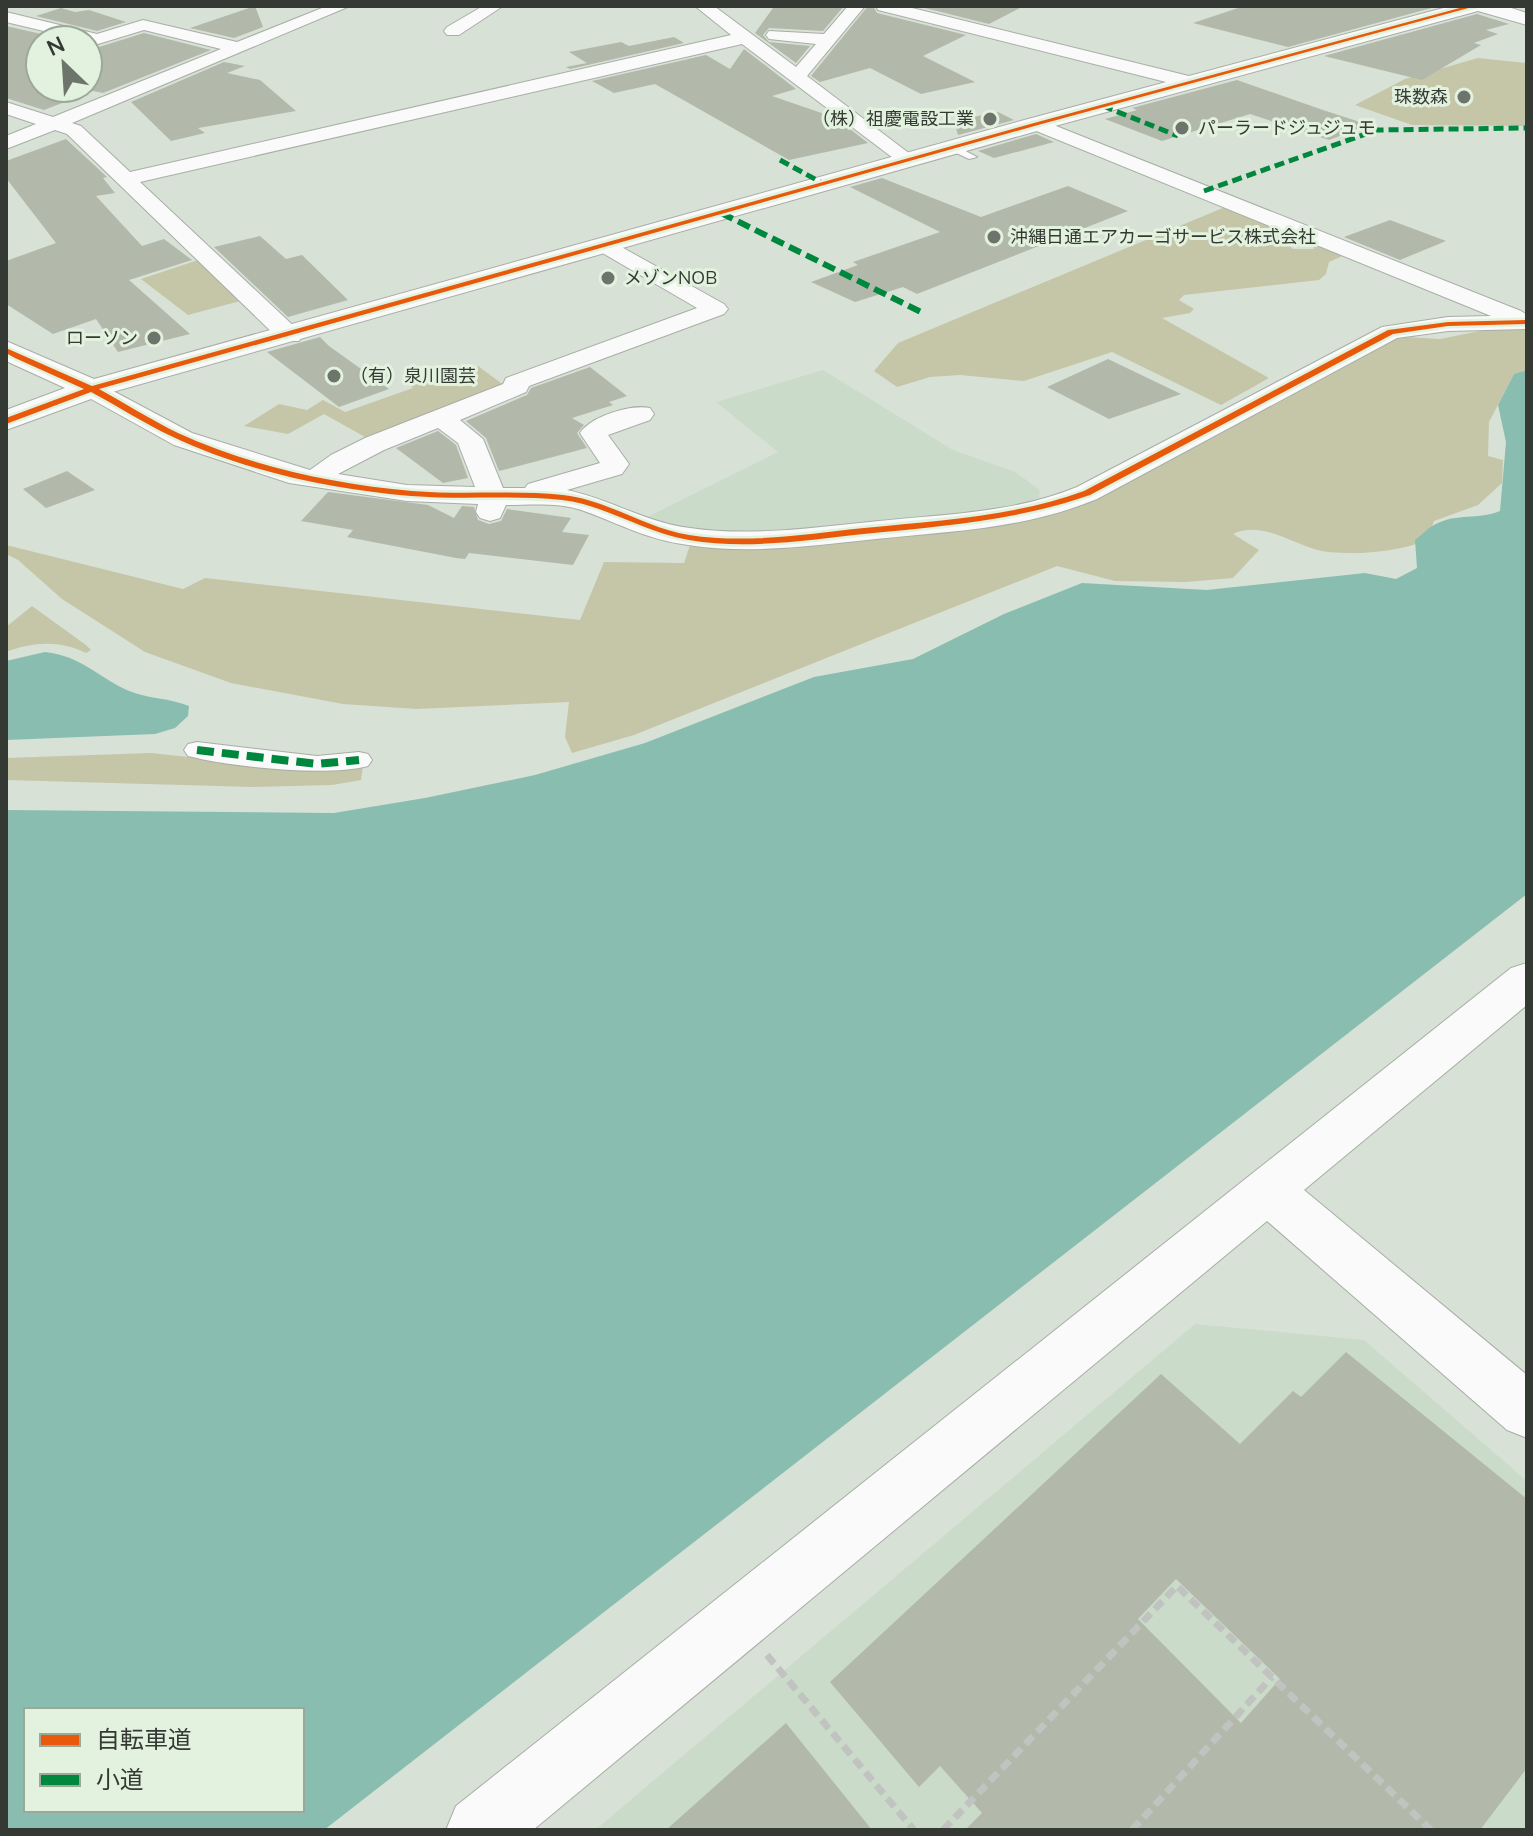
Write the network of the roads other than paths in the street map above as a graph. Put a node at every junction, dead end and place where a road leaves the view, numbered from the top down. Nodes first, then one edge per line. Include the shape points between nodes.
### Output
1 (342, 6) edge
2 (495, 6) edge
3 (703, 6) edge
4 (857, 6) edge
5 (884, 6) edge
6 (1473, 6) edge
7 (1484, 6) edge
8 (6, 17) edge
9 (1527, 19) edge
10 (953, 23) junction
11 (453, 31) dead end
12 (930, 33) dead end
13 (775, 35) dead end
14 (743, 38) junction
15 (828, 40) junction
16 (239, 48) junction
17 (793, 76) junction
18 (1190, 82) junction
19 (104, 98) edge
20 (112, 100) junction
21 (6, 108) edge
22 (54, 123) junction
23 (1036, 124) junction
24 (6, 143) edge
25 (908, 160) junction
26 (126, 179) junction
27 (607, 246) junction
28 (1527, 322) edge
29 (290, 336) junction
30 (8, 352) edge
31 (91, 389) junction
32 (641, 414) dead end
33 (441, 418) junction
34 (6, 421) edge
35 (315, 480) junction
36 (501, 502) junction
37 (197, 750) dead end
38 (359, 760) dead end
39 (1522, 992) edge
40 (1267, 1190) junction
41 (1527, 1411) edge
42 (480, 1830) edge

1 - 16 street
2 - 11 street
3 - 14 street
4 - 15 street
5 - 10 street
6 - 18 street
7 - 9 street
8 - 16 street via 98,39 143,25
10 - 12 street
10 - 18 street
13 - 15 street
14 - 17 street
14 - 26 street
15 - 17 street
16 - 20 street
17 - 25 street
18 - 23 street
19 - 20 street
20 - 22 street
21 - 22 street
22 - 24 street
22 - 26 street via 74,130
23 - 25 street via 962,152
23 - 28 street
25 - 27 street
26 - 29 street
27 - 29 street
27 - 33 street via 716,309 515,383 517,387
28 - 36 street via 1391,332 1087,493 1049,509 998,518 735,540 649,529 578,501
29 - 31 street
30 - 31 street
31 - 34 street
31 - 35 street via 183,439
32 - 36 street via 593,433 615,464 612,468
33 - 35 street via 375,444
33 - 36 street via 470,439
35 - 36 street
37 - 38 street via 317,764
39 - 40 street
40 - 41 street
40 - 42 street

